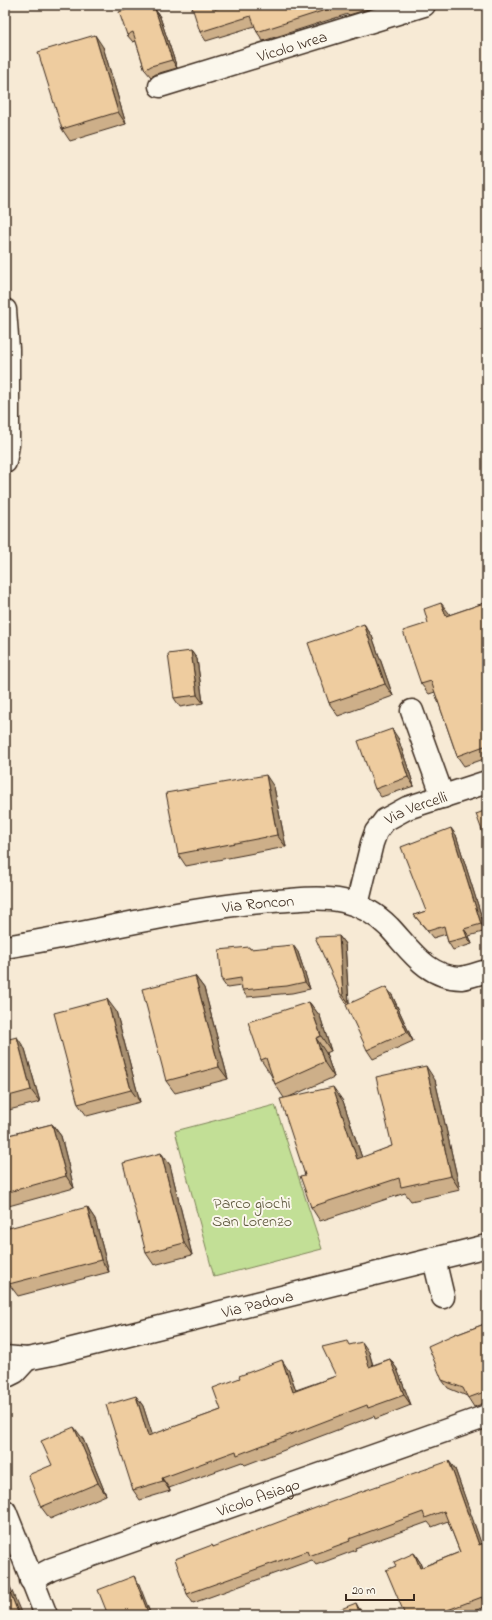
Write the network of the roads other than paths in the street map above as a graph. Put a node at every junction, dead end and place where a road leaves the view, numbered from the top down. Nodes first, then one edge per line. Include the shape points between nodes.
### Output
1 (424, 5) edge
2 (160, 86) dead end
3 (5, 310) edge
4 (5, 462) edge
5 (412, 711) dead end
6 (487, 782) edge
7 (443, 797) junction
8 (357, 906) junction
9 (5, 947) edge
10 (487, 971) edge
11 (487, 1246) edge
12 (434, 1259) junction
13 (443, 1297) dead end
14 (5, 1357) edge
15 (27, 1359) junction
16 (5, 1376) edge
17 (487, 1416) edge
18 (5, 1512) edge
19 (31, 1580) junction
20 (46, 1615) edge

1 - 2 street, Vicolo Ivrea
3 - 4 street via 8,349 8,446
5 - 7 street
6 - 7 street, Via Vercelli
7 - 8 street, Via Vercelli via 407,808 385,820 372,843
8 - 9 street, Via Roncon via 342,901 312,898 257,902
8 - 10 street, Via Roncon via 379,918 418,960 434,972 462,978
11 - 12 street, Via Padova
12 - 13 street
12 - 15 street, Via Padova
14 - 15 street, Via Padova
15 - 16 street via 15,1372
17 - 19 street, Vicolo Asiago via 52,1569
18 - 19 street
19 - 20 street

